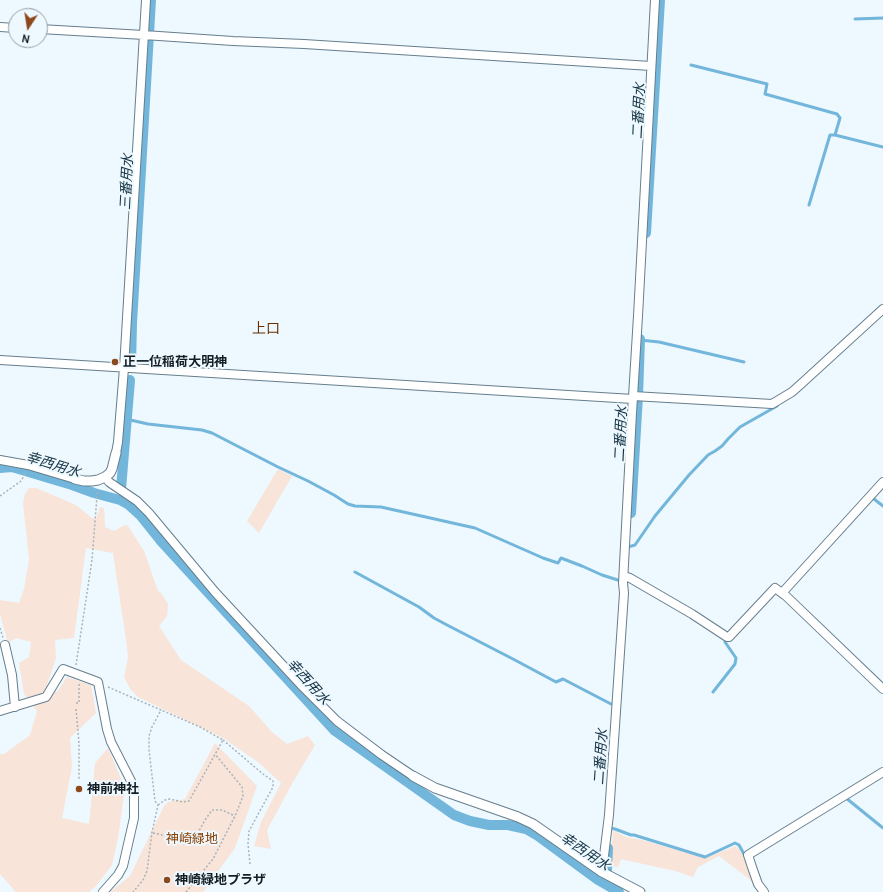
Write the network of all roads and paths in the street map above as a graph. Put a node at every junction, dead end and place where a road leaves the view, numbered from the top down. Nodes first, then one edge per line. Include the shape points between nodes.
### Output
1 (146, 0) edge
2 (655, 0) edge
3 (48, 29) edge
4 (148, 35) junction
5 (651, 66) junction
6 (883, 309) edge
7 (0, 360) edge
8 (124, 368) junction
9 (636, 397) junction
10 (116, 453) joint
11 (0, 460) edge
12 (26, 474) dead end
13 (105, 477) junction
14 (75, 479) joint
15 (883, 482) edge
16 (98, 492) dead end
17 (0, 496) edge
18 (624, 576) junction
19 (782, 593) junction
20 (5, 645) dead end
21 (75, 673) junction
22 (98, 682) junction
23 (79, 689) dead end
24 (883, 689) edge
25 (76, 703) dead end
26 (15, 707) junction
27 (76, 709) dead end
28 (161, 710) junction
29 (0, 712) edge
30 (223, 740) junction
31 (215, 754) junction
32 (883, 772) edge
33 (412, 776) joint
34 (79, 779) dead end
35 (158, 805) junction
36 (235, 816) junction
37 (152, 832) junction
38 (250, 864) dead end
39 (602, 872) junction
40 (103, 892) edge
41 (133, 892) edge
42 (186, 892) edge
43 (640, 892) edge
44 (764, 892) edge

1 - 4 street
2 - 5 street
3 - 4 street
4 - 5 street
4 - 8 street
5 - 9 street
6 - 9 street via 792,392 772,404
7 - 8 street
8 - 9 street
8 - 10 street
9 - 18 street
10 - 13 street via 112,469
11 - 14 street via 28,465
12 - 17 path via 21,481
13 - 14 street via 92,481
13 - 33 street via 149,513 215,592 337,722
15 - 19 street
16 - 21 path via 92,560
18 - 19 street via 727,637 775,588
18 - 39 street via 609,807
19 - 24 street
20 - 26 street via 12,675
21 - 22 street
21 - 26 street via 63,669 46,697
22 - 28 path
22 - 40 street via 111,742 134,791 134,818 122,866 118,875
23 - 25 path via 79,703
26 - 29 street
27 - 34 path
28 - 30 path
28 - 35 path via 149,736 155,801
30 - 31 path
30 - 38 path via 272,781 273,787 249,831
31 - 35 path via 189,801 168,799
31 - 36 path via 242,787 243,796
32 - 44 street via 748,855 758,884
33 - 39 street via 435,788 497,808 533,824
35 - 37 path
36 - 37 path via 222,810 212,810 196,838 190,840
36 - 42 path via 212,862
37 - 41 path via 147,871
39 - 43 street

